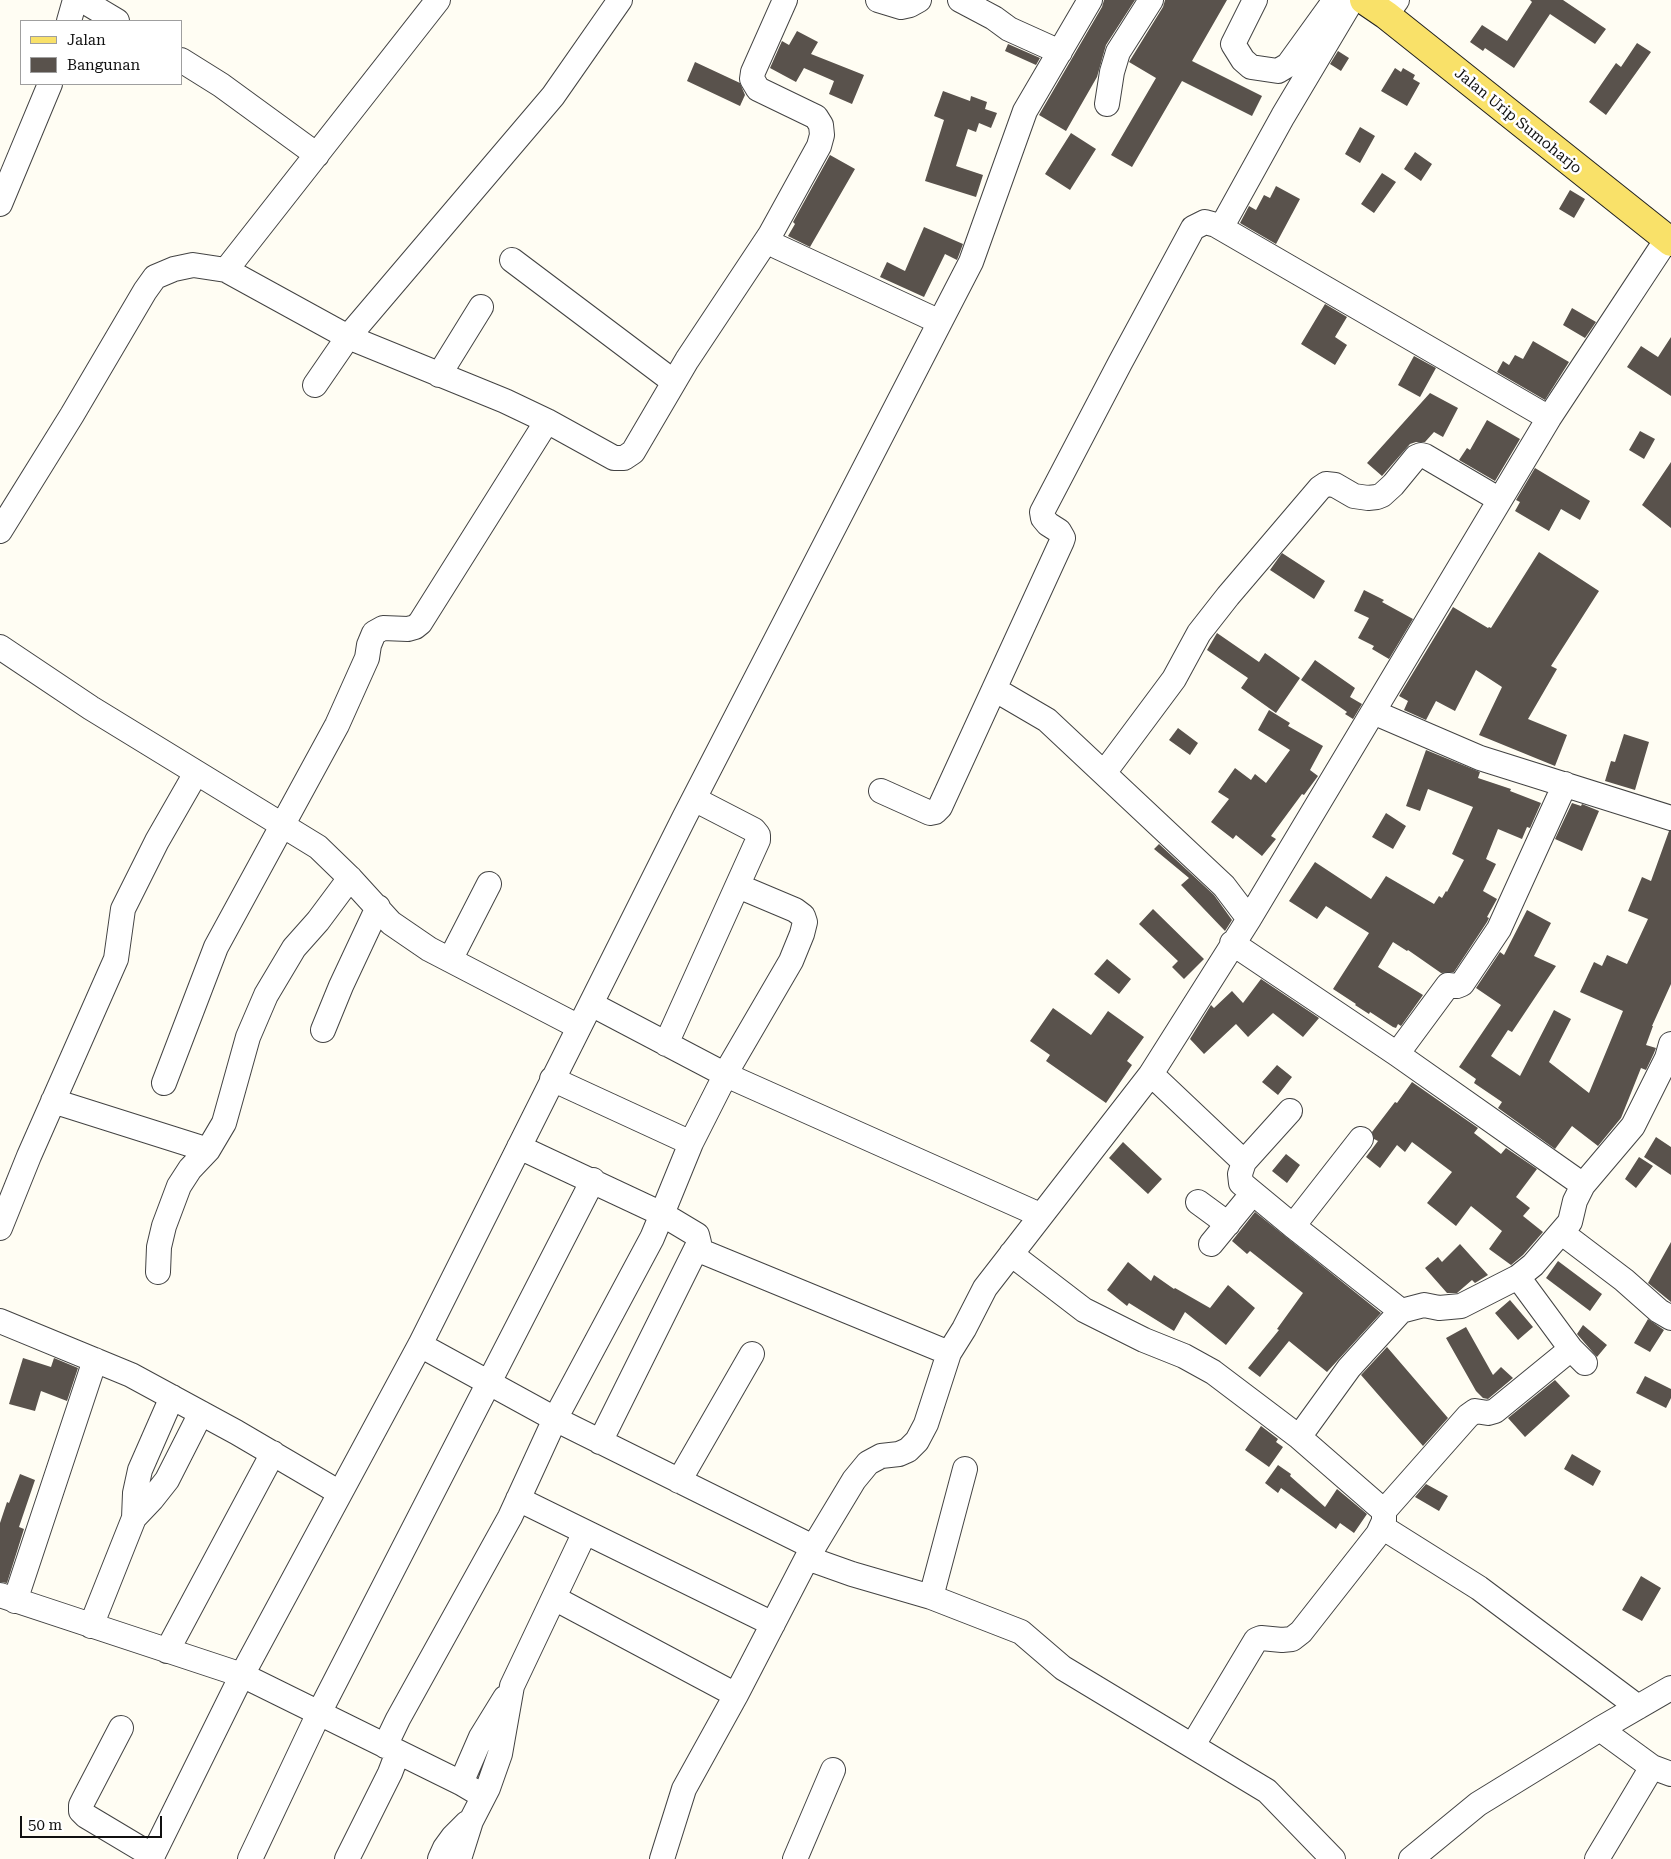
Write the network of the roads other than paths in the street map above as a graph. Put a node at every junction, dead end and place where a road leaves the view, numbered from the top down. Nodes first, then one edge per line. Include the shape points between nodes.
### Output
1 (75, 0) edge
2 (82, 0) edge
3 (438, 0) edge
4 (620, 0) edge
5 (785, 0) edge
6 (878, 0) edge
7 (919, 0) edge
8 (960, 0) edge
9 (1090, 0) edge
10 (1151, 0) edge
11 (1255, 0) edge
12 (1335, 0) edge
13 (1352, 0) edge
14 (1382, 5) edge
15 (69, 20) edge
16 (115, 20) edge
17 (1060, 52) junction
18 (182, 61) edge
19 (50, 85) edge
20 (1107, 104) dead end
21 (317, 155) junction
22 (0, 204) edge
23 (1221, 228) junction
24 (770, 234) junction
25 (1669, 240) edge
26 (512, 260) dead end
27 (226, 270) junction
28 (480, 308) dead end
29 (940, 322) junction
30 (348, 337) junction
31 (439, 374) junction
32 (674, 382) junction
33 (315, 385) dead end
34 (1549, 418) junction
35 (547, 421) junction
36 (1500, 500) junction
37 (0, 531) edge
38 (0, 647) edge
39 (994, 689) junction
40 (1373, 712) junction
41 (196, 773) junction
42 (1104, 774) junction
43 (1565, 784) junction
44 (881, 791) dead end
45 (694, 799) junction
46 (1671, 818) edge
47 (282, 824) junction
48 (350, 878) junction
49 (489, 884) dead end
50 (738, 886) junction
51 (378, 907) junction
52 (1248, 919) junction
53 (1232, 943) junction
54 (450, 960) junction
55 (591, 1004) junction
56 (579, 1027) junction
57 (323, 1030) dead end
58 (666, 1044) junction
59 (1671, 1044) edge
60 (1397, 1054) junction
61 (1151, 1074) junction
62 (726, 1075) junction
63 (552, 1079) junction
64 (164, 1083) dead end
65 (53, 1101) junction
66 (1290, 1111) dead end
67 (1361, 1139) dead end
68 (691, 1143) junction
69 (519, 1147) junction
70 (208, 1150) junction
71 (1244, 1162) junction
72 (593, 1180) junction
73 (1583, 1184) junction
74 (1252, 1194) junction
75 (1198, 1202) dead end
76 (662, 1214) junction
77 (1040, 1215) junction
78 (1228, 1224) junction
79 (1293, 1226) junction
80 (0, 1228) edge
81 (1562, 1233) junction
82 (1211, 1244) dead end
83 (696, 1249) junction
84 (1011, 1254) junction
85 (158, 1272) dead end
86 (1518, 1277) junction
87 (1401, 1311) junction
88 (1671, 1318) edge
89 (0, 1321) edge
90 (420, 1345) junction
91 (949, 1353) junction
92 (752, 1354) dead end
93 (95, 1360) junction
94 (489, 1383) junction
95 (172, 1398) junction
96 (201, 1413) junction
97 (554, 1419) junction
98 (1299, 1437) junction
99 (600, 1442) junction
100 (273, 1453) junction
101 (965, 1469) dead end
102 (679, 1481) junction
103 (340, 1493) junction
104 (518, 1499) junction
105 (134, 1518) junction
106 (1383, 1519) junction
107 (585, 1532) junction
108 (810, 1552) junction
109 (931, 1597) junction
110 (8, 1598) edge
111 (554, 1598) junction
112 (773, 1624) junction
113 (91, 1626) junction
114 (167, 1651) junction
115 (242, 1675) junction
116 (512, 1686) junction
117 (1671, 1688) edge
118 (736, 1695) junction
119 (1638, 1707) junction
120 (319, 1713) junction
121 (121, 1728) dead end
122 (1600, 1728) junction
123 (1192, 1745) junction
124 (391, 1749) junction
125 (833, 1770) dead end
126 (1662, 1771) edge
127 (461, 1783) junction
128 (483, 1796) junction
129 (471, 1821) junction
130 (152, 1857) edge
131 (250, 1859) edge
132 (347, 1859) edge
133 (440, 1859) edge
134 (459, 1859) edge
135 (662, 1859) edge
136 (795, 1859) edge
137 (1333, 1859) edge
138 (1411, 1859) edge
139 (1597, 1859) edge

1 - 15 street
2 - 16 street
3 - 21 street
4 - 30 street via 553,96
5 - 24 street via 752,79 758,89 816,117 822,135
6 - 7 street via 901,7
8 - 17 street via 1009,29
9 - 17 street
10 - 20 street via 1118,52
11 - 12 street via 1234,44 1251,67 1278,72 1288,65
13 - 23 street
14 - 25 main road, Jalan Urip Sumoharjo
17 - 29 street via 1025,111 971,262
18 - 21 street
19 - 22 street
21 - 27 street
23 - 34 street
23 - 39 street via 1205,222 1194,228 1042,512 1043,518 1063,538
24 - 29 street via 776,246
24 - 32 street
25 - 34 street
26 - 32 street
27 - 30 street
27 - 37 street via 193,266 174,269 156,278 145,291
28 - 31 street
29 - 45 street
30 - 31 street
30 - 33 street
31 - 35 street
32 - 35 street via 633,452 624,458 614,458
34 - 36 street
35 - 47 street via 420,623 408,629 383,628 374,633 367,658 337,725
36 - 40 street
36 - 42 street via 1420,455 1377,497 1354,496 1334,485 1326,484 1320,488 1200,633 1174,679
38 - 41 street
39 - 42 street via 1047,720
39 - 44 street via 936,812 930,813
40 - 43 street via 1480,758
40 - 52 street
41 - 47 street
41 - 65 street via 123,909 116,959
42 - 52 street via 1224,886
43 - 46 street
43 - 60 street via 1498,929 1462,984 1448,985
45 - 50 street via 758,835
45 - 55 street
47 - 48 street via 318,847
47 - 64 street via 216,947
48 - 51 street
48 - 70 street via 294,948 266,995 248,1037 224,1123
49 - 54 street
50 - 58 street
50 - 62 street via 795,910 805,922 791,961
51 - 54 street via 391,923
51 - 57 street
52 - 53 street
53 - 60 street
53 - 61 street
54 - 56 street
55 - 56 street
55 - 58 street
56 - 63 street
58 - 62 street
59 - 73 street via 1633,1126
60 - 73 street
61 - 71 street
61 - 77 street
62 - 68 street
62 - 77 street
63 - 68 street
63 - 69 street
65 - 70 street
65 - 80 street
66 - 71 street
67 - 79 street
68 - 76 street
69 - 72 street
69 - 90 street
70 - 85 street via 178,1186 159,1247
71 - 74 street via 1241,1183
72 - 76 street
72 - 94 street
73 - 81 street via 1570,1222
74 - 78 street
74 - 79 street
75 - 78 street
76 - 83 street via 697,1234 700,1240
76 - 97 street
77 - 84 street
78 - 82 street
79 - 87 street
81 - 86 street
81 - 88 street
83 - 91 street
83 - 99 street
84 - 91 street via 985,1288
84 - 98 street via 1084,1310 1213,1372
86 - 87 street via 1461,1306 1439,1308 1424,1305
86 - 106 street via 1578,1356 1495,1411 1475,1411 1468,1416
87 - 98 street via 1349,1368
89 - 93 street
90 - 94 street
90 - 103 street
91 - 108 street via 926,1424 917,1441 908,1450 881,1456 868,1463
92 - 102 street
93 - 95 street
93 - 110 street
94 - 97 street
94 - 120 street
95 - 96 street
95 - 105 street via 140,1470
96 - 100 street
96 - 105 street via 166,1480
97 - 99 street
97 - 104 street
98 - 106 street
99 - 102 street
100 - 103 street
100 - 114 street
101 - 109 street
102 - 108 street
103 - 115 street
104 - 107 street
104 - 124 street via 398,1719
105 - 113 street
106 - 119 street
106 - 123 street via 1301,1632 1292,1639 1256,1640
107 - 111 street
107 - 112 street
108 - 109 street via 852,1574
108 - 112 street
109 - 123 street via 1021,1632 1063,1668
110 - 113 street
111 - 116 street
111 - 118 street
112 - 118 street
113 - 114 street
114 - 115 street
115 - 120 street
115 - 130 street
116 - 127 street via 481,1737
116 - 128 street via 500,1754
117 - 119 street
118 - 135 street via 684,1789
119 - 122 street
120 - 124 street
120 - 131 street
121 - 130 street via 81,1805 82,1811
122 - 126 street
122 - 138 street via 1478,1804
123 - 137 street via 1267,1791
124 - 127 street
124 - 132 street via 390,1773
125 - 136 street
126 - 139 street
127 - 128 street
128 - 129 street
129 - 133 street via 444,1848
129 - 134 street

